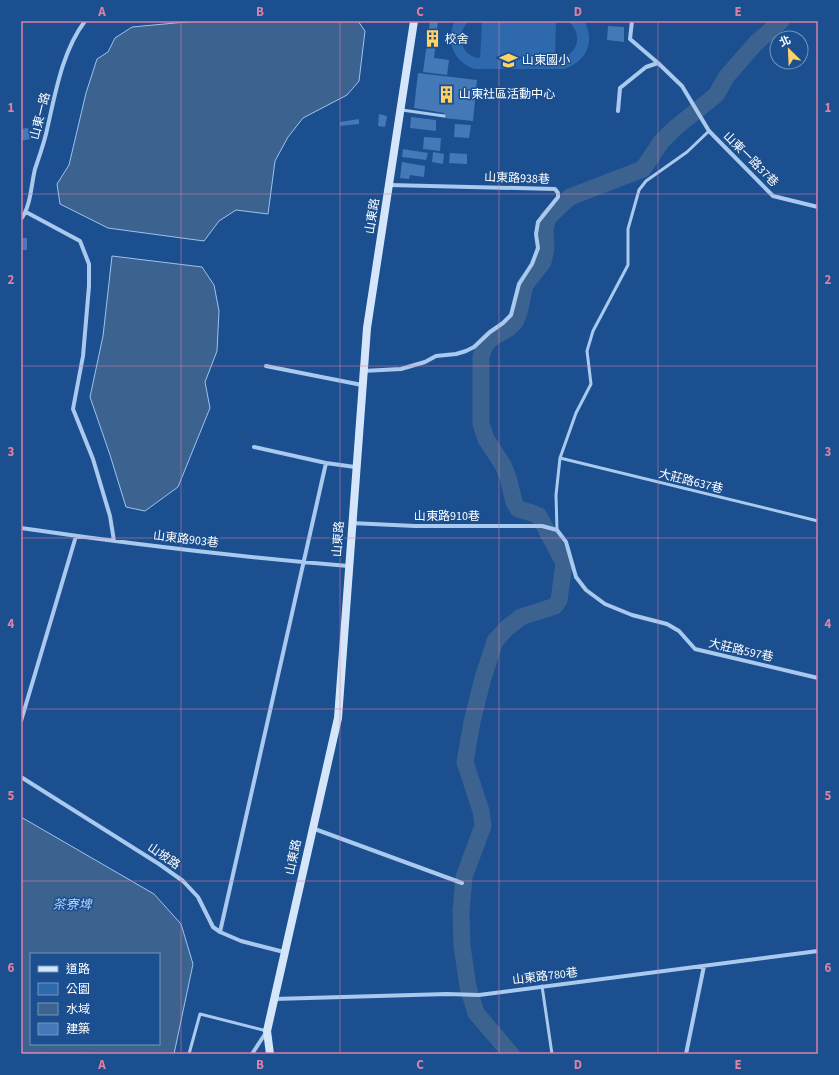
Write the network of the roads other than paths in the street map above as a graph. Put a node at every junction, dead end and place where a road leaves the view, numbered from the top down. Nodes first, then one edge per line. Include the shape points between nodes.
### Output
1 (85, 21) edge
2 (414, 21) edge
3 (632, 21) edge
4 (658, 63) junction
5 (400, 110) junction
6 (618, 111) dead end
7 (444, 116) dead end
8 (709, 131) junction
9 (389, 184) junction
10 (818, 207) edge
11 (26, 212) junction
12 (21, 219) edge
13 (266, 366) dead end
14 (362, 371) junction
15 (362, 384) junction
16 (254, 447) dead end
17 (560, 458) junction
18 (326, 463) junction
19 (355, 467) junction
20 (818, 521) edge
21 (351, 523) junction
22 (21, 528) edge
23 (557, 530) junction
24 (76, 536) junction
25 (114, 541) junction
26 (303, 562) junction
27 (348, 566) junction
28 (818, 678) edge
29 (21, 721) edge
30 (21, 777) edge
31 (312, 828) junction
32 (462, 883) dead end
33 (220, 932) junction
34 (818, 951) edge
35 (285, 953) junction
36 (704, 966) junction
37 (542, 986) junction
38 (274, 999) junction
39 (266, 1031) junction
40 (189, 1054) edge
41 (252, 1054) edge
42 (270, 1054) edge
43 (552, 1054) edge
44 (686, 1054) edge

1 - 11 street, 山東一路 via 63,65
2 - 5 street, 山東路
3 - 4 street via 630,39
4 - 6 street via 646,67 620,88
4 - 8 street, 山東一路37巷 via 682,86
5 - 7 lane
5 - 9 street, 山東路
8 - 10 street, 山東一路37巷 via 773,196
8 - 17 lane via 687,152 646,180 639,190 628,230 628,265 593,331 587,351 591,384 576,413
9 - 14 street, 山東路
9 - 14 street, 山東路938巷 via 555,189 558,197 538,222 538,248 532,264 519,284 511,315 503,323 466,351 436,356 401,369
11 - 12 street, 山東一路
11 - 25 street via 80,241 89,264 83,356 73,409 93,459 110,516
13 - 15 street
14 - 15 street, 山東路
15 - 19 street, 山東路
16 - 18 street
17 - 20 lane, 大莊路637巷
17 - 23 lane via 556,495
18 - 19 street
18 - 26 street
19 - 21 street, 山東路
21 - 23 street, 山東路910巷 via 414,526 542,526
21 - 27 street, 山東路
22 - 24 street, 山東路903巷
23 - 28 street, 大莊路597巷 via 566,542 576,578 586,590 605,604 632,615 667,624 679,631 695,649
24 - 25 street, 山東路903巷
24 - 29 street
25 - 26 street, 山東路903巷
26 - 27 street, 山東路903巷
26 - 33 street
27 - 31 street, 山東路 via 338,718
30 - 33 street, 山坡路 via 183,881 198,897 213,928
31 - 32 street
31 - 35 street, 山東路
33 - 35 street, 山坡路 via 241,941
34 - 36 street, 山東路780巷
35 - 38 street, 山東路
36 - 37 street, 山東路780巷
36 - 44 street
37 - 38 street, 山東路780巷 via 479,995
37 - 43 lane
38 - 39 street, 山東路
39 - 40 lane via 200,1014
39 - 41 street
39 - 42 street, 山東路

